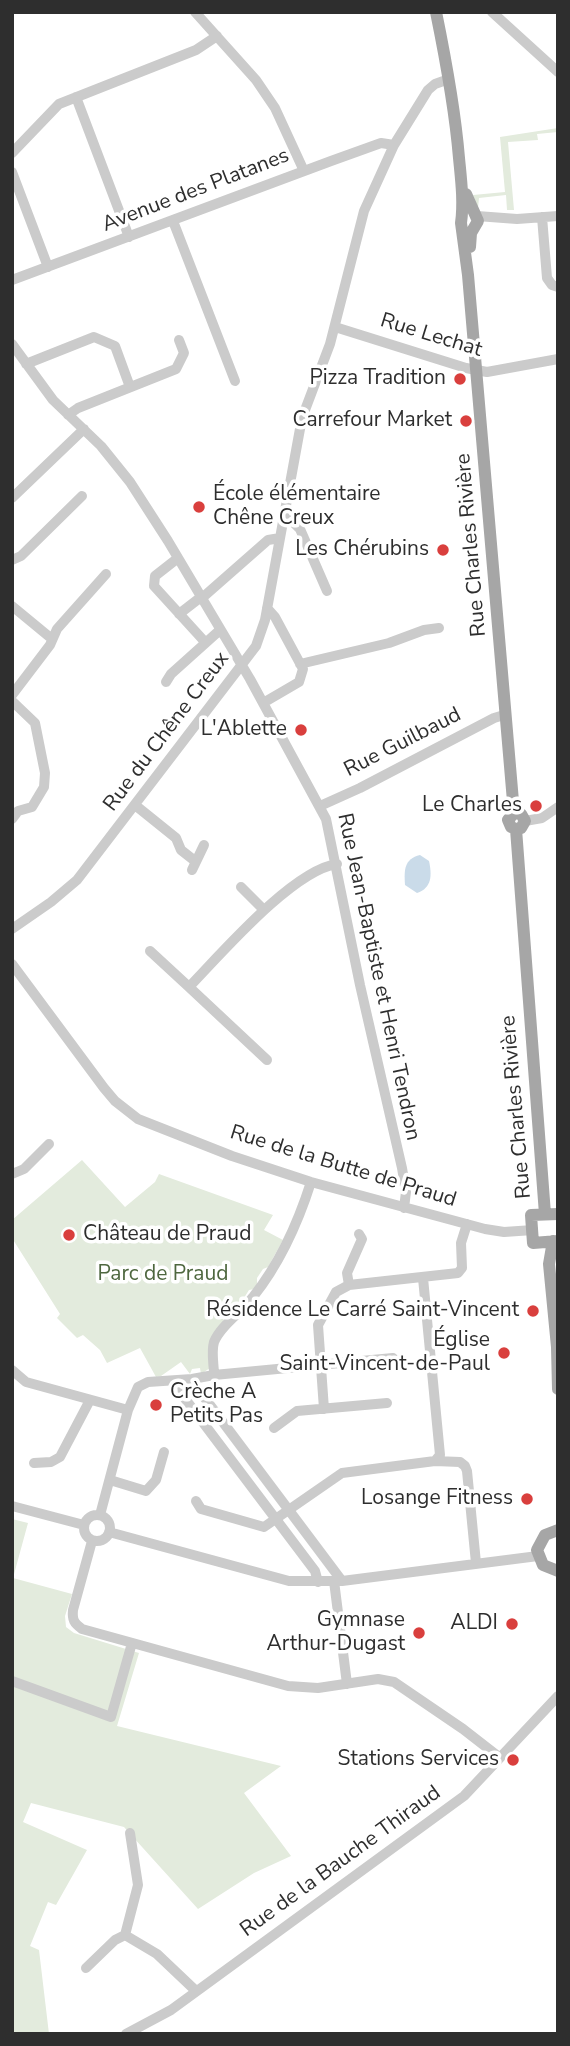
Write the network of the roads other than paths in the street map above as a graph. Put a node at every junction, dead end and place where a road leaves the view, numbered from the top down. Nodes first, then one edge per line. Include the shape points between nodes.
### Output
1 (195, 12) edge
2 (436, 12) edge
3 (492, 12) edge
4 (217, 36) junction
5 (558, 72) edge
6 (449, 79) junction
7 (76, 97) junction
8 (394, 145) junction
9 (12, 153) edge
10 (304, 171) junction
11 (12, 172) edge
12 (558, 216) edge
13 (542, 217) junction
14 (173, 221) junction
15 (471, 221) junction
16 (129, 237) junction
17 (48, 267) junction
18 (12, 280) edge
19 (558, 287) edge
20 (335, 327) junction
21 (179, 340) dead end
22 (13, 345) edge
23 (558, 359) edge
24 (26, 364) junction
25 (477, 370) junction
26 (235, 381) dead end
27 (130, 387) junction
28 (68, 415) junction
29 (84, 429) junction
30 (82, 496) dead end
31 (12, 498) edge
32 (283, 518) junction
33 (280, 538) junction
34 (178, 558) junction
35 (12, 560) edge
36 (106, 574) dead end
37 (327, 591) dead end
38 (202, 598) junction
39 (12, 606) edge
40 (267, 608) junction
41 (179, 614) junction
42 (439, 628) dead end
43 (220, 630) junction
44 (52, 639) junction
45 (205, 642) junction
46 (300, 664) junction
47 (242, 667) junction
48 (166, 682) dead end
49 (12, 695) edge
50 (12, 701) edge
51 (263, 702) junction
52 (504, 715) junction
53 (135, 806) junction
54 (320, 806) junction
55 (558, 807) edge
56 (12, 819) edge
57 (518, 821) junction
58 (204, 845) dead end
59 (337, 864) junction
60 (241, 887) dead end
61 (264, 910) junction
62 (12, 929) edge
63 (150, 951) dead end
64 (12, 964) edge
65 (189, 987) junction
66 (267, 1060) dead end
67 (49, 1144) dead end
68 (14, 1170) edge
69 (311, 1182) junction
70 (404, 1208) junction
71 (552, 1214) edge
72 (467, 1224) junction
73 (533, 1230) junction
74 (359, 1234) dead end
75 (550, 1242) edge
76 (423, 1278) junction
77 (349, 1285) junction
78 (393, 1359) dead end
79 (320, 1366) junction
80 (12, 1370) edge
81 (214, 1375) junction
82 (182, 1381) junction
83 (558, 1389) edge
84 (90, 1400) junction
85 (387, 1403) dead end
86 (324, 1409) junction
87 (128, 1410) junction
88 (274, 1428) dead end
89 (239, 1443) junction
90 (164, 1452) dead end
91 (226, 1453) junction
92 (435, 1461) junction
93 (34, 1463) dead end
94 (110, 1480) junction
95 (196, 1501) dead end
96 (12, 1506) edge
97 (289, 1508) junction
98 (100, 1515) junction
99 (275, 1518) junction
100 (84, 1525) junction
101 (558, 1530) edge
102 (109, 1532) junction
103 (92, 1541) junction
104 (538, 1556) junction
105 (476, 1563) junction
106 (558, 1572) edge
107 (338, 1581) junction
108 (318, 1582) junction
109 (132, 1643) junction
110 (12, 1681) edge
111 (347, 1684) junction
112 (558, 1696) edge
113 (499, 1757) junction
114 (130, 1833) dead end
115 (125, 1935) junction
116 (86, 1968) dead end
117 (196, 1991) junction
118 (127, 2034) edge

1 - 4 street
2 - 6 main road, Rue Charles Rivière
3 - 5 street
4 - 7 street via 196,50
4 - 10 street via 275,108
6 - 8 street, Rue du Chêne Creux via 428,90
6 - 15 main road, Rue Charles Rivière via 462,186
7 - 9 street via 59,103
7 - 16 street
8 - 10 street, Avenue des Platanes via 381,144
8 - 20 street, Rue du Chêne Creux via 364,211
10 - 14 street, Avenue des Platanes
11 - 17 street
12 - 13 street
13 - 15 street
13 - 19 street via 547,278
14 - 16 street, Avenue des Platanes
14 - 26 street
15 - 25 main road, Rue Charles Rivière via 468,275
16 - 17 street, Avenue des Platanes
17 - 18 street, Avenue des Platanes
20 - 25 street, Rue Lechat
20 - 32 street, Rue du Chêne Creux via 302,418
21 - 27 street via 184,353 176,369
22 - 24 street, Rue Jean-Baptiste et Henri Tendron
23 - 25 street, Rue Lechat
24 - 27 street via 94,337 115,346
24 - 28 street, Rue Jean-Baptiste et Henri Tendron
25 - 52 main road, Rue Charles Rivière
27 - 28 street
28 - 29 street, Rue Jean-Baptiste et Henri Tendron
29 - 31 street
29 - 34 street, Rue Jean-Baptiste et Henri Tendron via 130,482
30 - 35 street
32 - 33 street, Rue du Chêne Creux
32 - 37 street via 300,529
33 - 38 street via 268,540
33 - 40 street, Rue du Chêne Creux
34 - 38 street, Rue Jean-Baptiste et Henri Tendron
34 - 41 street via 155,576 154,586
36 - 44 street
38 - 41 street
38 - 43 street, Rue Jean-Baptiste et Henri Tendron
39 - 44 street
40 - 46 street
40 - 47 street, Rue du Chêne Creux via 260,636
41 - 45 street
42 - 46 street
43 - 45 street
43 - 47 street, Rue Jean-Baptiste et Henri Tendron
44 - 49 street
45 - 48 street
46 - 51 street via 301,681
47 - 51 street, Rue Jean-Baptiste et Henri Tendron
47 - 53 street, Rue du Chêne Creux
50 - 56 street via 35,723 46,779 32,807 18,811
51 - 54 street, Rue Jean-Baptiste et Henri Tendron
52 - 54 street, Rue Guilbaud
52 - 57 main road, Rue Charles Rivière
53 - 58 street via 176,838 194,866
53 - 62 street, Rue du Chêne Creux via 77,880
54 - 59 street, Rue Jean-Baptiste et Henri Tendron
55 - 57 street via 542,818
57 - 71 main road, Rue Charles Rivière
59 - 61 street via 324,867
59 - 70 street, Rue Jean-Baptiste et Henri Tendron via 407,1192
60 - 61 street
61 - 65 street
63 - 65 street
64 - 69 street, Rue de la Butte de Praud via 104,1088 128,1112 155,1127
65 - 66 street
67 - 68 street
69 - 70 street, Rue de la Butte de Praud
69 - 81 street via 272,1270 215,1340
70 - 72 street, Rue de la Butte de Praud
71 - 73 main road via 531,1215
72 - 73 street, Rue de la Butte de Praud via 504,1232
72 - 76 street via 460,1272
73 - 75 main road via 533,1243
74 - 77 street via 362,1239 347,1273
75 - 83 main road
76 - 77 street
76 - 92 street via 440,1455
77 - 79 street via 336,1292 318,1325
78 - 79 street
79 - 81 street
79 - 86 street
80 - 84 street via 26,1382
81 - 82 street
82 - 87 street via 148,1382 138,1387
82 - 89 street via 195,1385
82 - 91 street via 183,1394
84 - 87 street
84 - 93 street via 60,1457
85 - 86 street
86 - 88 street via 298,1411
87 - 94 street
89 - 91 street
89 - 97 street
90 - 94 street via 156,1480 146,1491
91 - 99 street
92 - 97 street via 342,1473
92 - 105 street via 460,1462 466,1468
94 - 98 street
95 - 99 street via 201,1509 264,1527
96 - 100 street
97 - 99 street
97 - 107 street
98 - 100 street via 90,1517
98 - 102 street via 108,1521
99 - 108 street via 315,1571
100 - 103 street via 85,1535
101 - 104 main road via 541,1539
102 - 103 street via 103,1540
102 - 108 street via 289,1581
103 - 109 street via 72,1618 82,1629
104 - 105 street
104 - 106 main road via 543,1565
105 - 107 street
107 - 108 street
107 - 111 street
109 - 110 street via 111,1717
109 - 111 street via 288,1686
111 - 113 street via 378,1679 399,1685
112 - 113 street, Rue de la Bauche Thiraud
113 - 117 street, Rue de la Bauche Thiraud via 464,1796
114 - 115 street via 138,1885
115 - 116 street
115 - 117 street via 157,1954
117 - 118 street, Rue de la Bauche Thiraud

